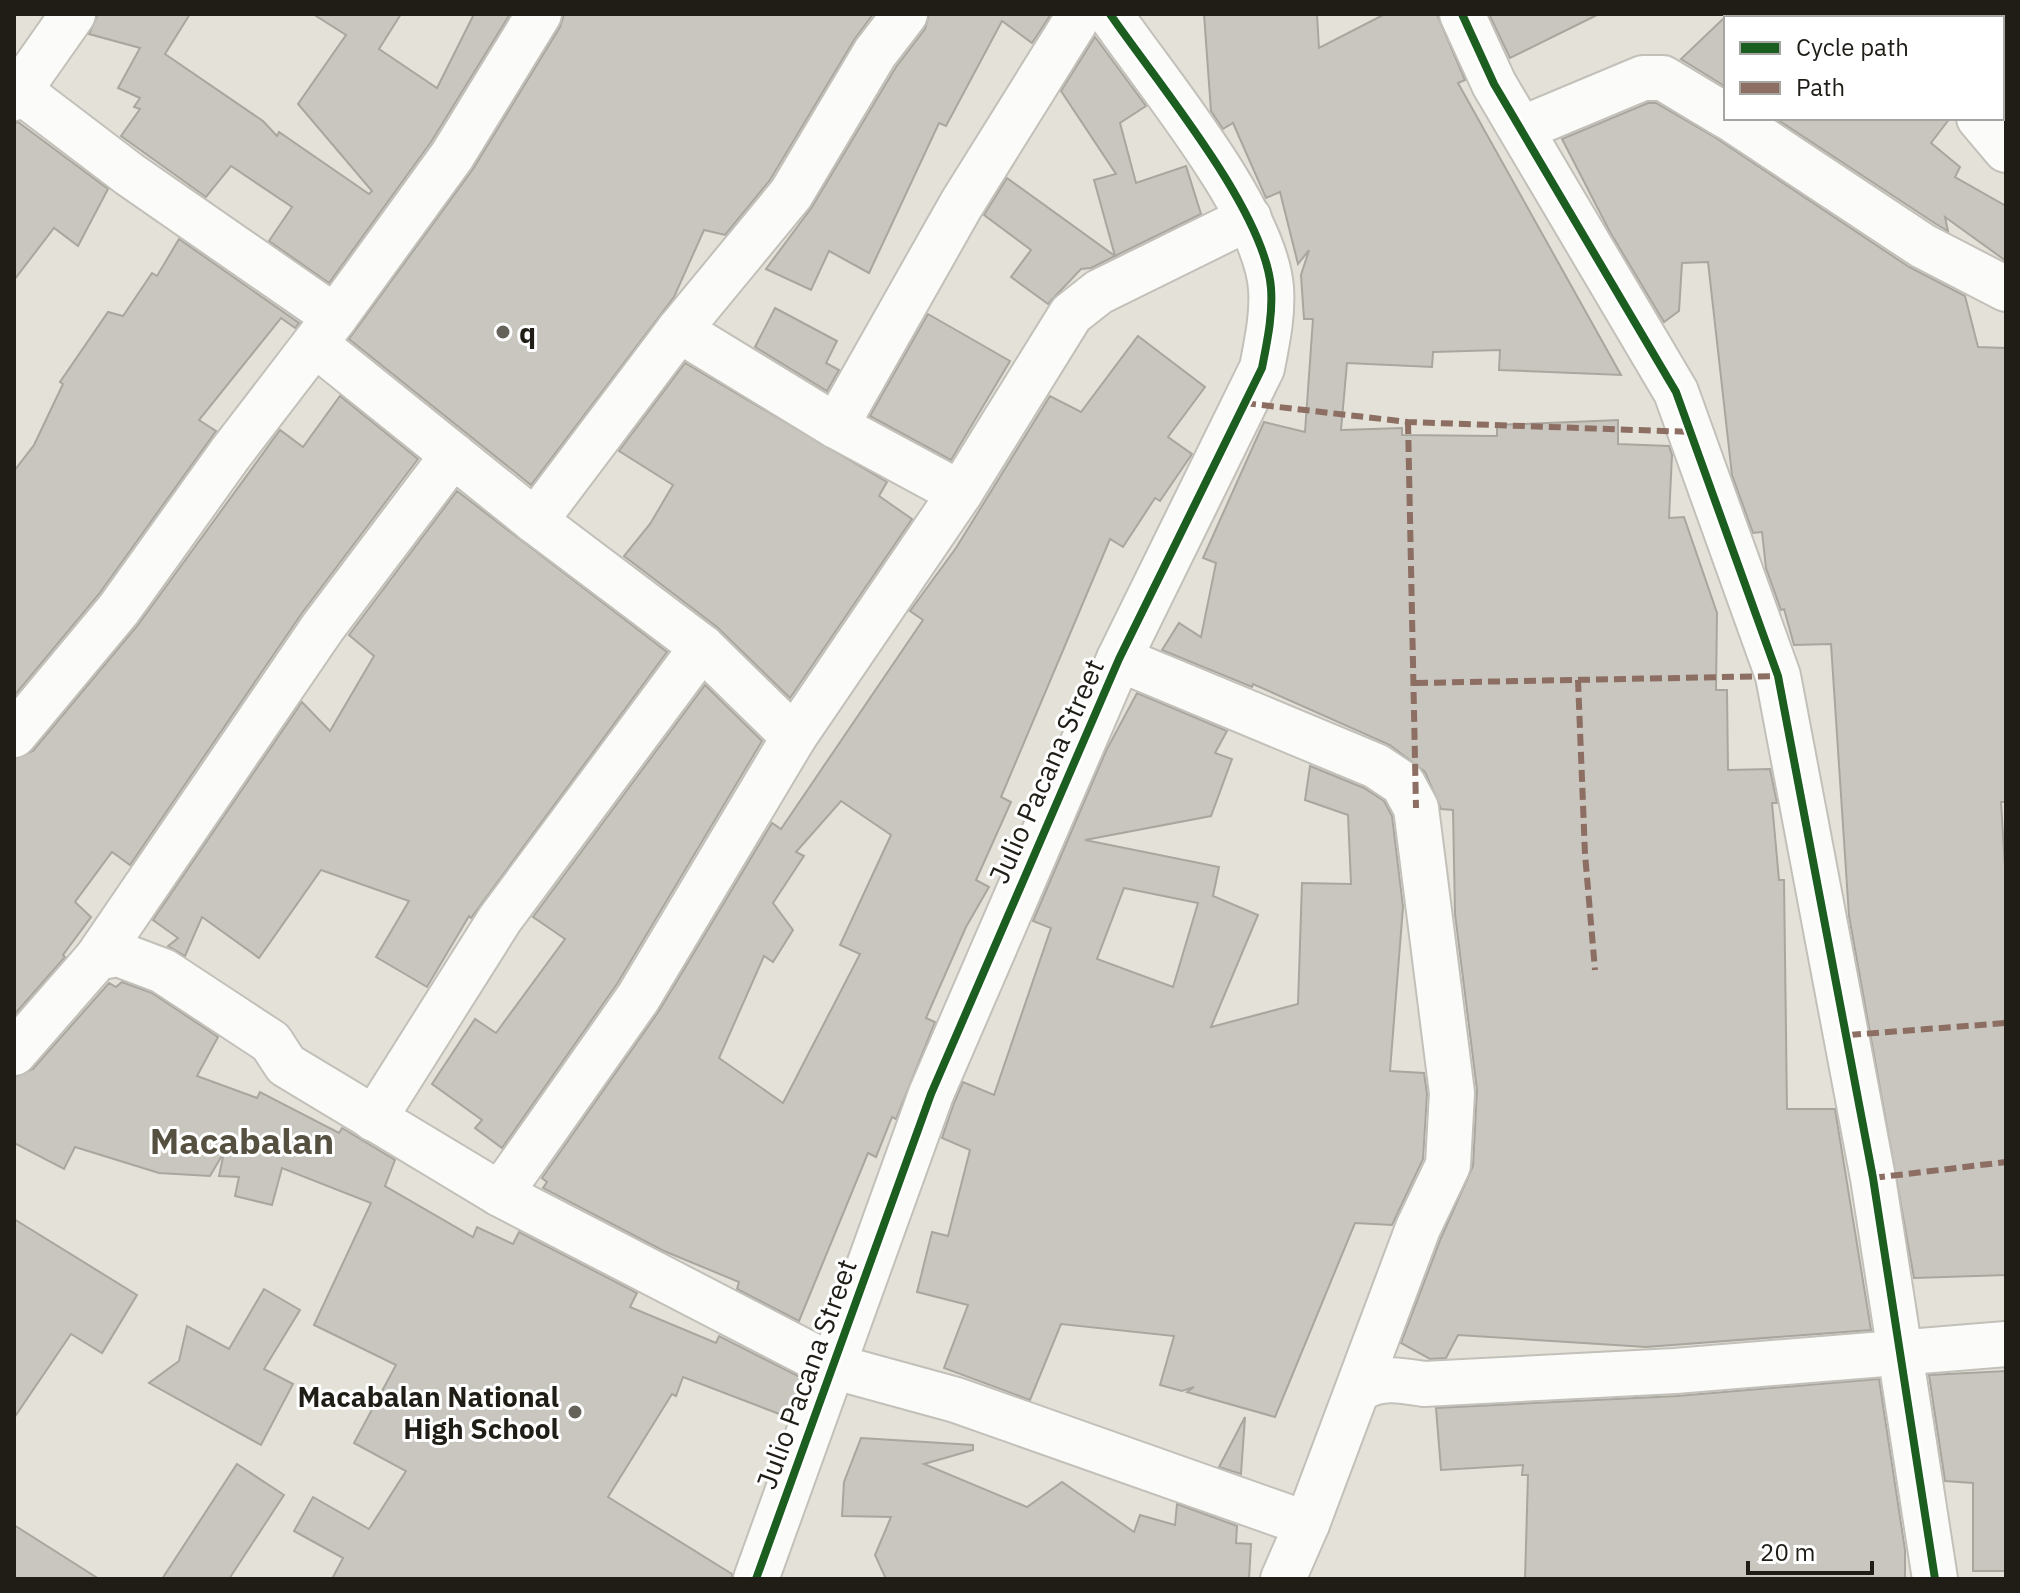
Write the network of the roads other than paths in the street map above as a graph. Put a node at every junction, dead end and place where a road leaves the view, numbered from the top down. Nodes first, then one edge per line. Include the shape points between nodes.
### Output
1 (73, 14) edge
2 (539, 14) edge
3 (905, 14) edge
4 (1080, 14) edge
5 (1110, 14) edge
6 (1462, 14) edge
7 (17, 95) edge
8 (1724, 115) edge
9 (1733, 120) edge
10 (1981, 120) edge
11 (1521, 129) junction
12 (2006, 150) edge
13 (1249, 218) junction
14 (2006, 289) edge
15 (325, 330) junction
16 (679, 330) junction
17 (836, 426) junction
18 (453, 455) junction
19 (960, 493) junction
20 (535, 521) junction
21 (702, 647) junction
22 (1119, 659) junction
23 (14, 735) edge
24 (794, 737) junction
25 (97, 958) junction
26 (14, 1053) edge
27 (374, 1119) junction
28 (500, 1194) junction
29 (2006, 1344) edge
30 (1902, 1354) junction
31 (832, 1366) junction
32 (1359, 1389) junction
33 (1307, 1524) junction
34 (756, 1579) edge
35 (1283, 1579) edge
36 (1935, 1579) edge

1 - 7 street
2 - 15 street via 452,156
3 - 16 street via 875,53 791,194
4 - 17 street via 961,205
5 - 13 street, Julio Pacana Street
6 - 11 street
7 - 15 street via 129,174
8 - 11 street via 1663,78 1643,78
9 - 14 street via 1923,246
10 - 12 street
11 - 30 street via 1676,392 1778,676 1849,1035
13 - 19 street via 1099,292 1071,314
13 - 22 street, Julio Pacana Street via 1264,251 1271,288 1262,368
15 - 18 street
15 - 23 street via 119,609
16 - 17 street
16 - 20 street
17 - 19 street
18 - 20 street
18 - 25 street via 323,627
19 - 24 street
20 - 21 street
21 - 24 street
21 - 27 street via 500,919
22 - 31 street, Julio Pacana Street via 931,1094
22 - 32 street via 1376,766 1403,784 1416,808 1452,1127 1448,1165 1418,1228
24 - 28 street via 638,998
25 - 26 street
25 - 27 street via 118,954 163,971 271,1042 286,1065
27 - 28 street
28 - 31 street
29 - 30 street
30 - 32 street via 1424,1384 1394,1379
30 - 36 street
31 - 33 street via 956,1400
31 - 34 street, Julio Pacana Street
32 - 33 street
33 - 35 street

